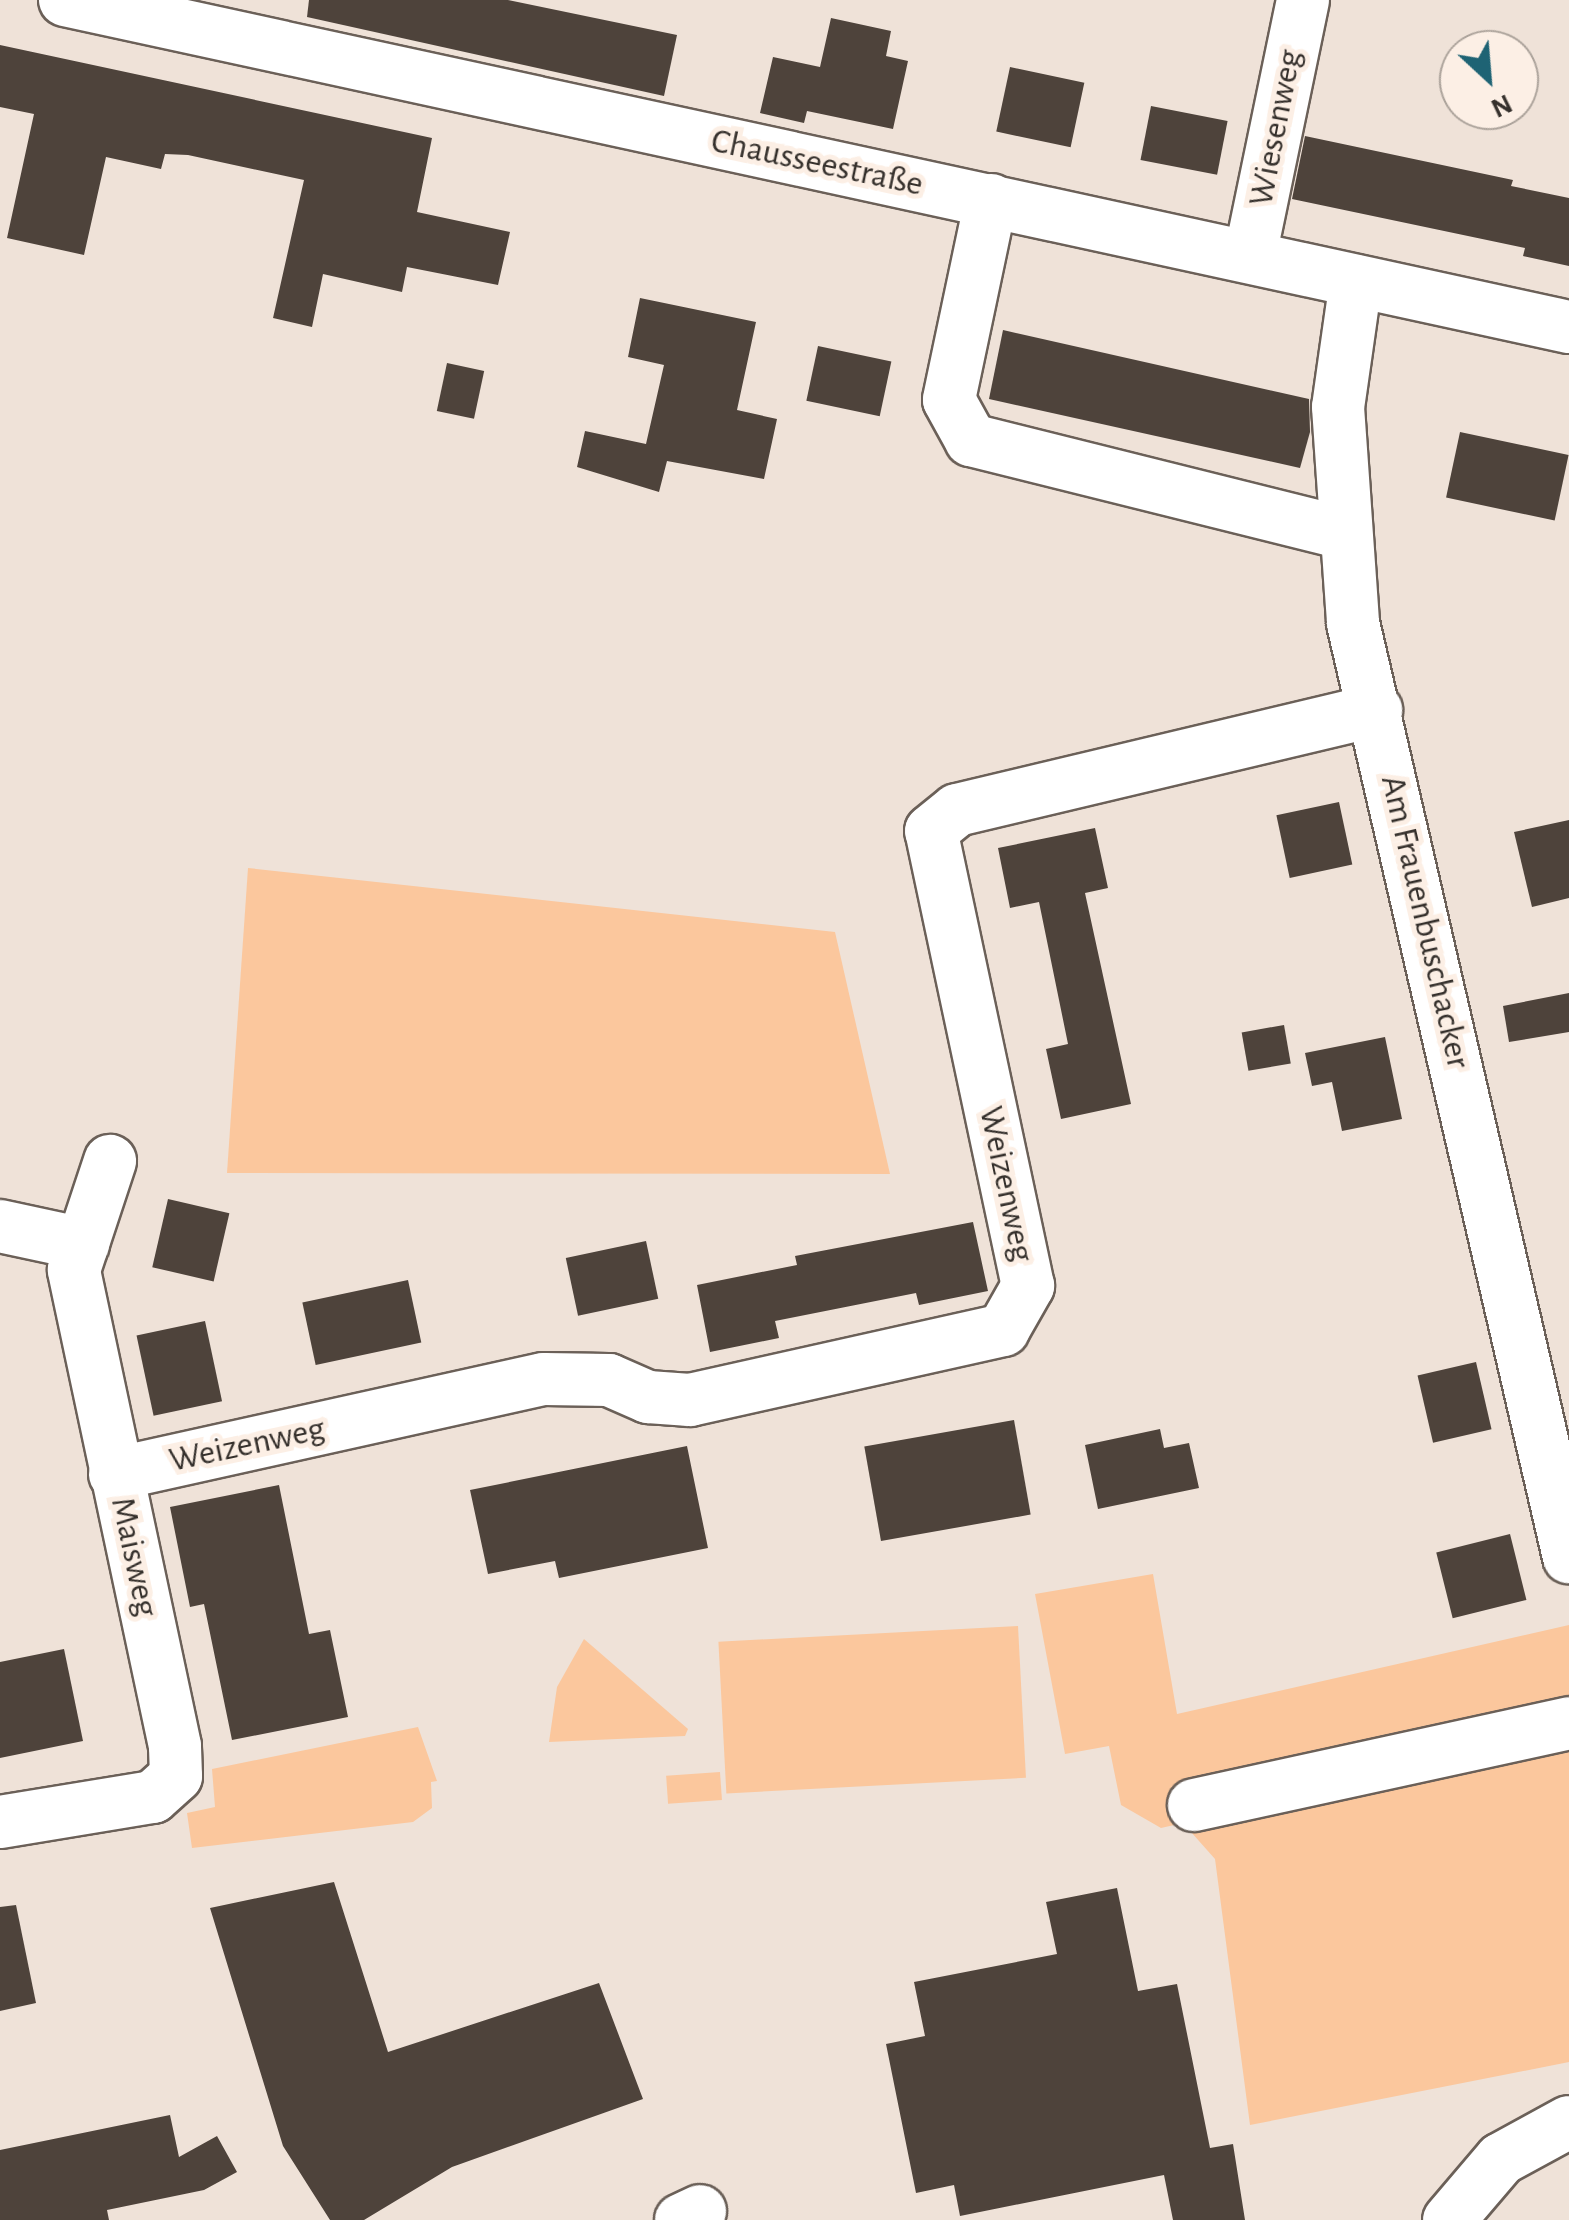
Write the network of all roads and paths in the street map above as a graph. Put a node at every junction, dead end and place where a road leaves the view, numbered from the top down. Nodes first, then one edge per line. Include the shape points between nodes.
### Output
1 (65, 0) edge
2 (1304, 0) edge
3 (990, 200) junction
4 (1250, 256) junction
5 (1356, 281) junction
6 (1569, 328) edge
7 (1344, 533) junction
8 (1376, 710) junction
9 (110, 1161) dead end
10 (0, 1226) edge
11 (82, 1244) junction
12 (116, 1474) junction
13 (1569, 1557) edge
14 (1569, 1722) edge
15 (1194, 1805) dead end
16 (0, 1822) edge
17 (1569, 2122) edge
18 (1450, 2220) edge

1 - 3 street, Chausseestraße
2 - 4 street, Wiesenweg
3 - 4 street, Chausseestraße
3 - 7 street via 949,400 971,440
4 - 5 street, Chausseestraße
5 - 6 street, Chausseestraße
5 - 7 street, Am Frauenbuschacker via 1338,407
7 - 8 street, Am Frauenbuschacker via 1353,623
8 - 12 street, Weizenweg via 957,810 931,831 1028,1286 1003,1330 690,1400 648,1397 578,1376 544,1380
8 - 13 street, Am Frauenbuschacker
9 - 11 street, Maisweg
10 - 11 street
11 - 12 street, Maisweg via 74,1270
12 - 16 street, Maisweg via 176,1776 153,1797
14 - 15 street
17 - 18 street via 1501,2158

